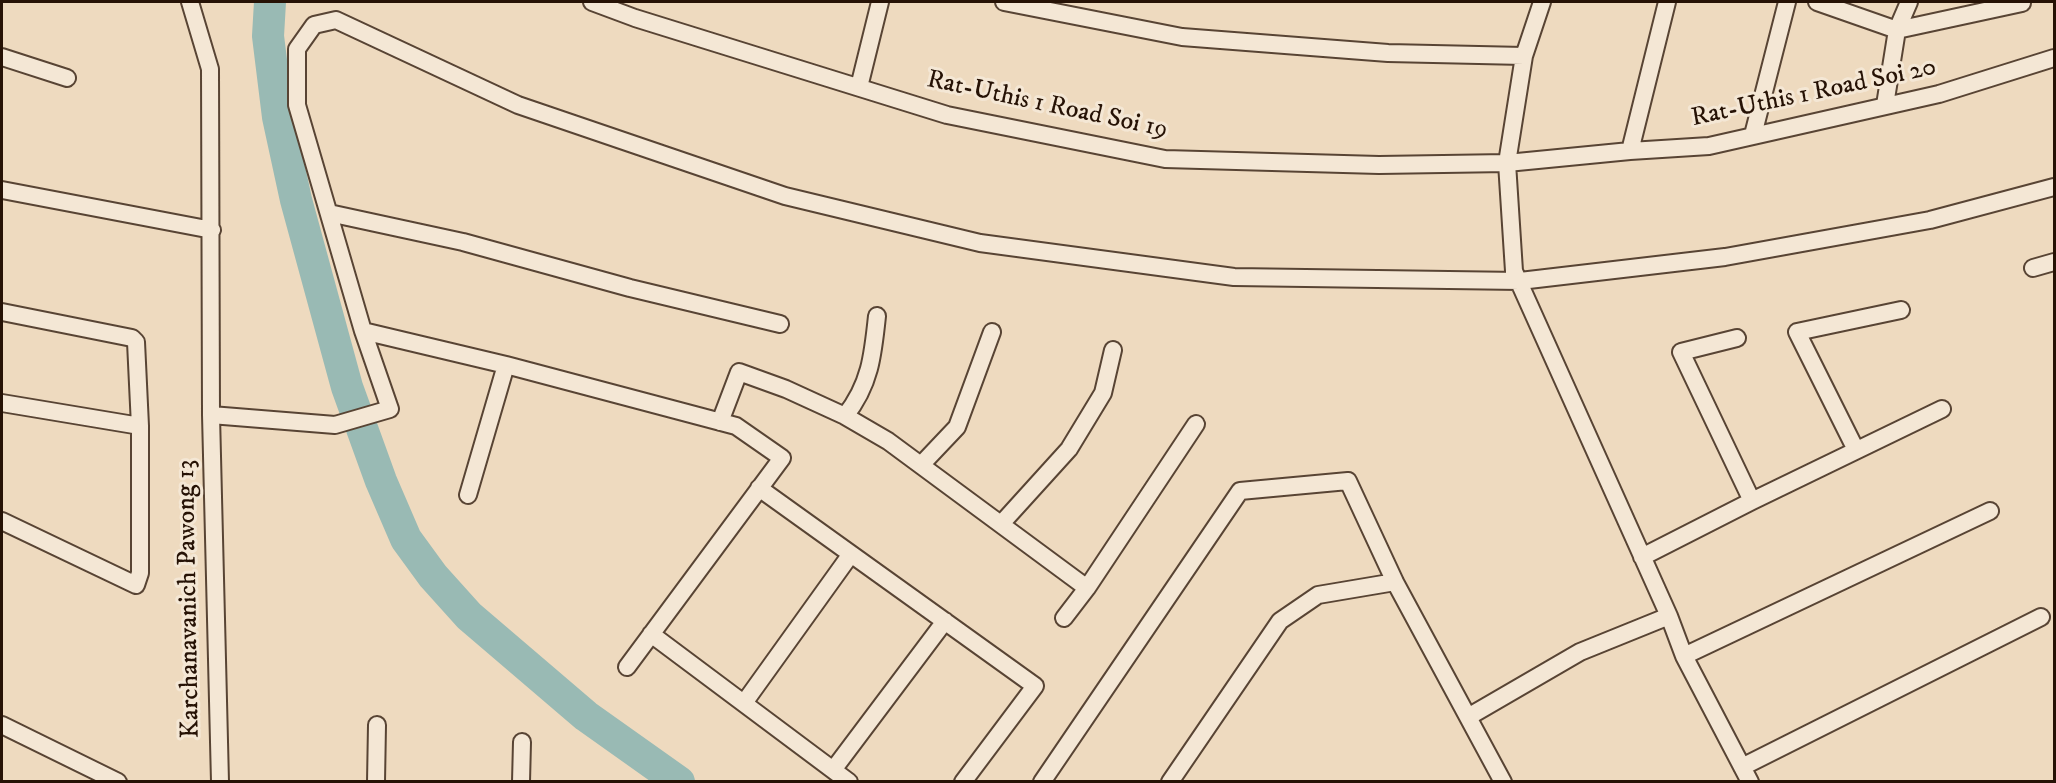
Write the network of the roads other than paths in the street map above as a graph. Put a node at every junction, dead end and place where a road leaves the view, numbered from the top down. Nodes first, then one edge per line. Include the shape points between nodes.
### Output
1 (190, 2) edge
2 (592, 2) edge
3 (880, 2) edge
4 (1004, 2) edge
5 (1542, 2) edge
6 (1667, 2) edge
7 (1787, 2) edge
8 (1816, 2) edge
9 (1909, 2) edge
10 (2022, 3) edge
11 (1897, 30) junction
12 (1524, 56) junction
13 (2, 57) edge
14 (2055, 58) edge
15 (67, 78) dead end
16 (859, 87) junction
17 (1885, 105) junction
18 (1753, 135) junction
19 (1630, 151) junction
20 (1508, 163) junction
21 (2055, 187) edge
22 (2, 190) edge
23 (329, 213) junction
24 (212, 230) junction
25 (2055, 261) edge
26 (2033, 268) dead end
27 (1520, 281) junction
28 (1901, 310) dead end
29 (2, 312) edge
30 (877, 316) dead end
31 (780, 324) dead end
32 (363, 331) junction
33 (992, 332) dead end
34 (1737, 338) dead end
35 (1113, 350) dead end
36 (506, 365) junction
37 (2, 404) edge
38 (1942, 409) dead end
39 (211, 415) junction
40 (845, 416) junction
41 (720, 422) junction
42 (1196, 424) dead end
43 (140, 426) junction
44 (1856, 450) junction
45 (921, 465) junction
46 (759, 488) junction
47 (468, 495) dead end
48 (1752, 501) junction
49 (1990, 511) dead end
50 (2, 521) edge
51 (1001, 524) junction
52 (851, 554) junction
53 (1642, 557) junction
54 (1395, 582) junction
55 (1087, 588) junction
56 (1669, 616) junction
57 (2041, 617) dead end
58 (1064, 618) dead end
59 (945, 621) junction
60 (651, 634) junction
61 (1684, 656) junction
62 (627, 666) dead end
63 (744, 703) junction
64 (1468, 717) junction
65 (2, 725) edge
66 (377, 725) dead end
67 (522, 742) dead end
68 (833, 770) junction
69 (1746, 774) edge
70 (118, 782) edge
71 (220, 782) edge
72 (376, 782) edge
73 (521, 782) edge
74 (849, 782) edge
75 (963, 782) edge
76 (1042, 782) edge
77 (1170, 782) edge
78 (1503, 782) edge

1 - 24 street, Karchanavanich Pawong 13 via 210,69
2 - 16 street, Rat-Uthis 1 Road Soi 19
3 - 16 street
4 - 12 street via 1182,37 1388,53
5 - 12 street
6 - 19 street
7 - 18 street
8 - 11 street
9 - 11 street
10 - 11 street
11 - 17 street
12 - 20 street
13 - 15 street
14 - 17 street, Rat-Uthis 1 Road Soi 20 via 1939,94
16 - 20 street, Rat-Uthis 1 Road Soi 19 via 947,115 1165,159 1379,165
17 - 18 street, Rat-Uthis 1 Road Soi 20
18 - 19 street, Rat-Uthis 1 Road Soi 20 via 1709,146
19 - 20 street, Rat-Uthis 1 Road Soi 20
20 - 27 street via 1514,271
21 - 27 street via 1930,220 1736,255
22 - 24 street
23 - 27 street via 297,105 297,49 314,25 336,20 518,105 785,196 980,243 1234,277
23 - 31 street via 463,242
23 - 32 street
24 - 39 street, Karchanavanich Pawong 13
25 - 26 street
27 - 53 street
28 - 44 street via 1797,332
29 - 43 street via 132,338 136,342
30 - 40 street via 872,363 859,400
32 - 36 street
32 - 39 street via 390,409 334,425
33 - 45 street via 957,427
34 - 48 street via 1681,351
35 - 51 street via 1103,393 1069,449
36 - 41 street
36 - 47 street
37 - 43 street
38 - 44 street
39 - 71 street, Karchanavanich Pawong 13
40 - 41 street via 739,372
40 - 45 street
41 - 46 street via 736,426 782,458
42 - 55 street
43 - 50 street via 140,573 136,585
44 - 48 street
45 - 51 street
46 - 52 street
46 - 60 street
48 - 53 street
49 - 61 street
51 - 55 street
52 - 59 street
52 - 63 street
53 - 56 street
54 - 64 street
54 - 76 street via 1348,481 1240,491
54 - 77 street via 1318,595 1280,621
55 - 58 street
56 - 61 street
56 - 64 street via 1580,652
57 - 69 street
59 - 68 street
59 - 75 street via 1035,686
60 - 62 street
60 - 63 street
61 - 69 street
63 - 68 street
64 - 78 street
65 - 70 street
66 - 72 street
67 - 73 street
68 - 74 street

